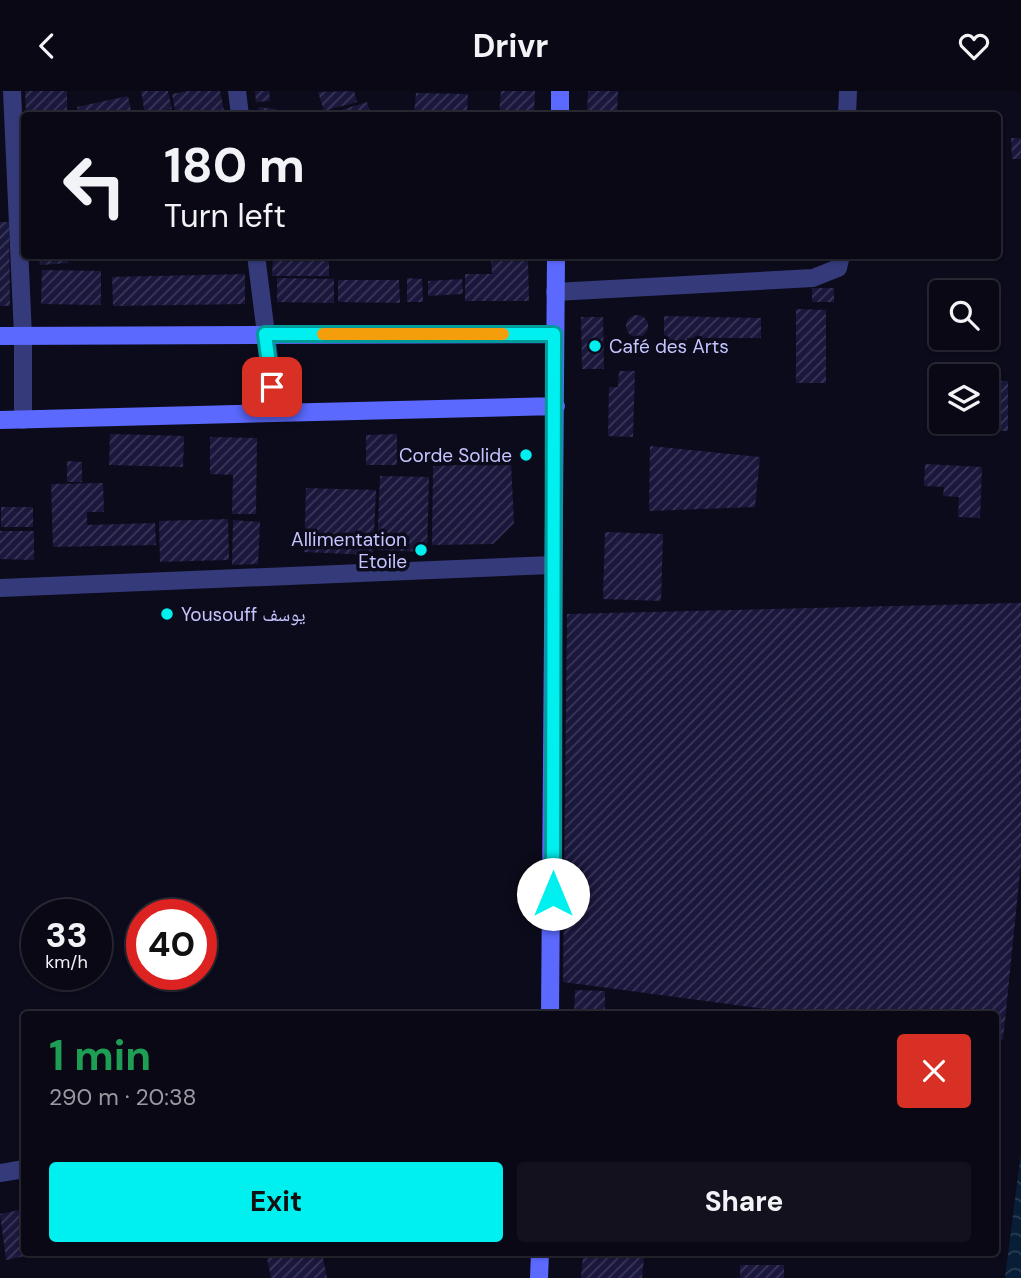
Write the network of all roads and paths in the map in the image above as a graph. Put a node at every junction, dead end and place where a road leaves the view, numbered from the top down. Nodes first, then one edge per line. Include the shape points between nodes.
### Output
1 (12, 91) edge
2 (237, 91) edge
3 (560, 91) edge
4 (848, 91) edge
5 (240, 112) edge
6 (560, 112) edge
7 (847, 112) edge
8 (256, 259) edge
9 (556, 259) edge
10 (840, 259) edge
11 (555, 292) junction
12 (265, 334) junction
13 (554, 334) junction
14 (0, 336) edge
15 (23, 336) junction
16 (556, 406) junction
17 (276, 413) junction
18 (0, 420) edge
19 (23, 421) junction
20 (552, 565) junction
21 (0, 588) edge
22 (550, 1011) edge
23 (21, 1170) edge
24 (0, 1173) edge
25 (540, 1256) edge
26 (539, 1278) edge

1 - 15 street
2 - 5 street
3 - 6 street
4 - 7 street
8 - 12 street
9 - 11 street
10 - 11 street via 838,268 813,278
11 - 13 street
12 - 13 street
12 - 15 street
12 - 17 street
13 - 16 street
14 - 15 street
15 - 19 street
16 - 17 street
16 - 20 street
17 - 19 street
18 - 19 street
20 - 21 street
20 - 22 street
23 - 24 street
25 - 26 street

